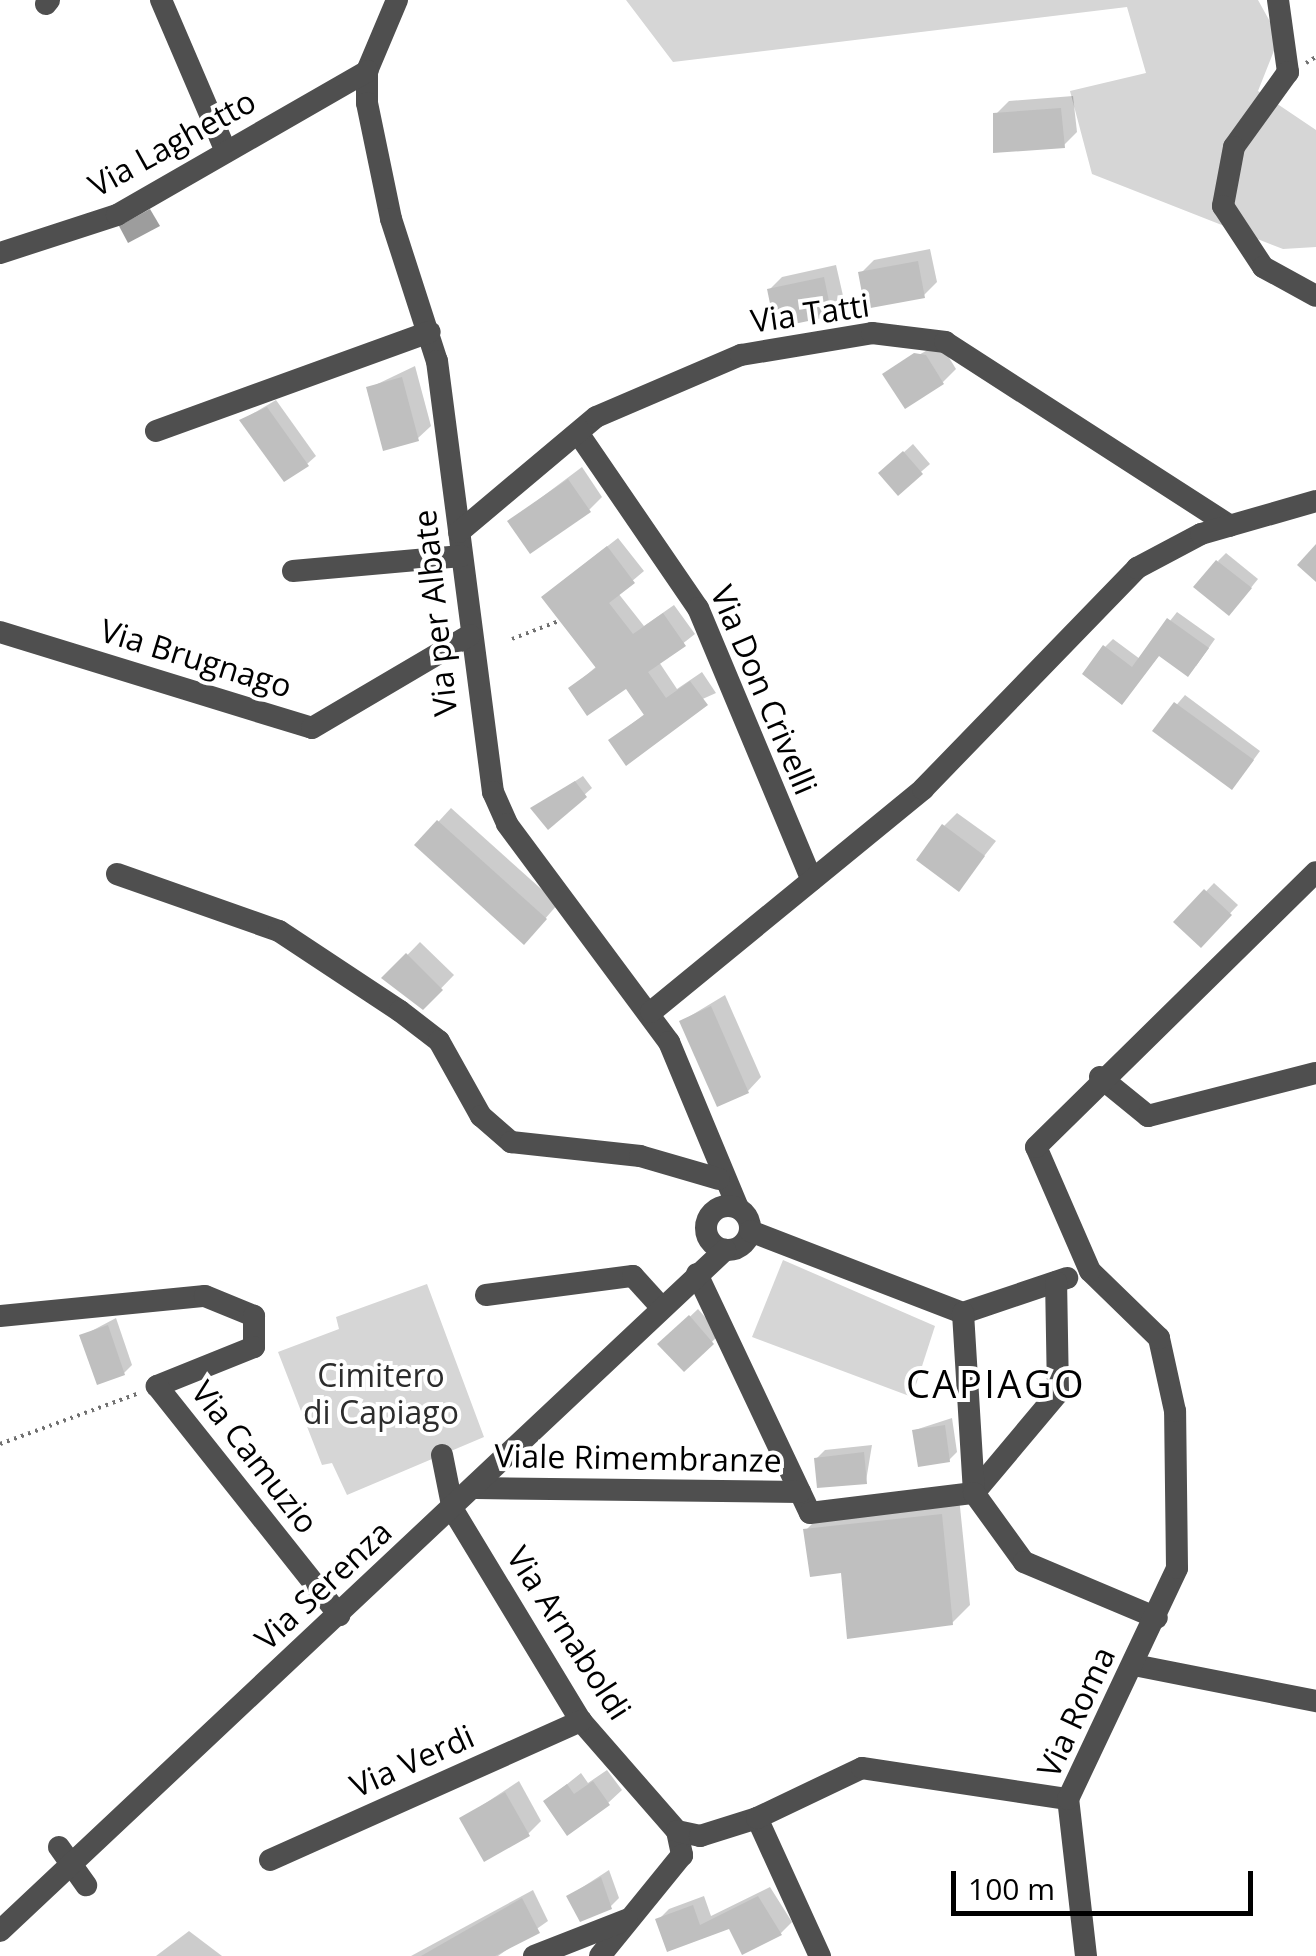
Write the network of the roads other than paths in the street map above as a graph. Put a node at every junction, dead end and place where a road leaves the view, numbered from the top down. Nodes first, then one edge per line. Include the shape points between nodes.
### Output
1 (161, 0) edge
2 (396, 0) edge
3 (1278, 0) edge
4 (367, 71) junction
5 (226, 152) junction
6 (0, 253) edge
7 (1316, 296) edge
8 (430, 332) junction
9 (156, 431) dead end
10 (578, 433) junction
11 (1316, 501) edge
12 (1230, 526) junction
13 (459, 532) junction
14 (461, 556) junction
15 (293, 571) dead end
16 (0, 632) edge
17 (470, 635) junction
18 (1316, 872) edge
19 (117, 874) dead end
20 (812, 880) junction
21 (651, 1012) junction
22 (1316, 1073) edge
23 (1100, 1076) junction
24 (718, 1174) junction
25 (727, 1209) junction
26 (750, 1230) junction
27 (717, 1244) junction
28 (1090, 1271) junction
29 (692, 1279) junction
30 (1056, 1282) junction
31 (486, 1295) dead end
32 (662, 1308) junction
33 (963, 1313) junction
34 (0, 1316) edge
35 (442, 1454) dead end
36 (476, 1488) junction
37 (974, 1493) junction
38 (805, 1502) junction
39 (453, 1510) junction
40 (339, 1615) junction
41 (1158, 1618) junction
42 (1134, 1665) junction
43 (1316, 1701) edge
44 (582, 1721) junction
45 (1068, 1798) junction
46 (757, 1818) junction
47 (677, 1831) junction
48 (65, 1855) junction
49 (270, 1860) dead end
50 (86, 1886) dead end
51 (626, 1920) junction
52 (0, 1930) edge
53 (534, 1956) edge
54 (600, 1956) edge
55 (820, 1956) edge
56 (1086, 1956) edge

1 - 5 street
2 - 4 street, Via per Albate
3 - 7 street via 1288,72 1234,147 1223,206 1263,267
4 - 5 street, Via Laghetto
4 - 8 street, Via per Albate via 382,181
5 - 6 street, Via Laghetto via 117,215
8 - 9 street
8 - 13 street, Via per Albate
10 - 12 street, Via Tatti via 740,355 872,333 944,342
10 - 13 street, Via Tatti
10 - 20 street, Via Don Crivelli via 698,608
11 - 12 street
12 - 20 street via 1138,568 922,789
13 - 14 street, Via per Albate
14 - 15 street
14 - 17 street, Via per Albate
16 - 17 street, Via Brugnago via 312,728
17 - 21 street, Via per Albate via 487,771 507,824
18 - 23 street
19 - 24 street via 279,931 400,1011 439,1041 481,1116 511,1142 640,1156
20 - 21 street
21 - 24 street, Via per Albate
22 - 23 street via 1148,1116
23 - 28 street via 1036,1147
24 - 25 street, Via per Albate
25 - 26 street, Via per Albate
25 - 27 street, Via Serenza
26 - 27 street
26 - 33 street
27 - 29 street, Via Serenza
28 - 30 street
28 - 41 street, Via Roma via 1159,1338 1175,1412 1177,1568
29 - 32 street, Via Serenza
29 - 38 street
30 - 33 street
30 - 37 street via 1058,1393
31 - 32 street via 634,1276
32 - 36 street, Via Serenza
33 - 37 street
34 - 40 street, Via Camuzio via 205,1296 254,1316 254,1348 157,1386
35 - 39 street
36 - 38 street, Viale Rimembranze
36 - 39 street, Via Serenza
37 - 38 street, Viale Rimembranze
37 - 41 street via 1024,1562
39 - 40 street, Via Serenza
39 - 44 street, Via Arnaboldi
40 - 48 street, Via Serenza
41 - 42 street, Via Roma
42 - 43 street
42 - 45 street, Via Roma
44 - 47 street, Via Arnaboldi
44 - 49 street, Via Verdi
45 - 46 street via 896,1774 840,1773
45 - 56 street, Via Roma
46 - 47 street via 700,1836
46 - 55 street
47 - 51 street via 682,1854
48 - 50 street
48 - 52 street, Via Serenza
51 - 53 street
51 - 54 street

